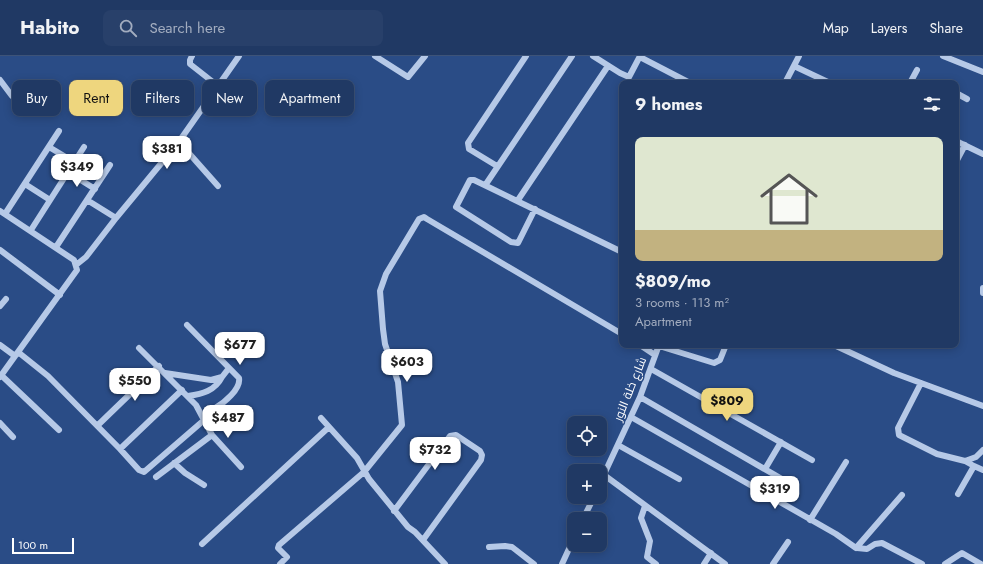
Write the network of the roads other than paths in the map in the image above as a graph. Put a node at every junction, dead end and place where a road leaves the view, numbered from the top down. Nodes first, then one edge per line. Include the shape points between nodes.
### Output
1 (192, 56) edge
2 (239, 56) edge
3 (425, 56) edge
4 (526, 56) edge
5 (572, 56) edge
6 (593, 56) edge
7 (799, 56) edge
8 (942, 56) edge
9 (378, 57) edge
10 (640, 57) edge
11 (608, 66) junction
12 (794, 66) junction
13 (917, 70) dead end
14 (983, 72) edge
15 (210, 80) edge
16 (222, 80) edge
17 (684, 80) edge
18 (787, 80) edge
19 (824, 80) edge
20 (912, 80) edge
21 (1, 85) edge
22 (959, 95) edge
23 (12, 96) dead end
24 (967, 99) dead end
25 (202, 109) edge
26 (59, 130) dead end
27 (959, 142) edge
28 (178, 143) junction
29 (965, 145) junction
30 (49, 147) junction
31 (84, 147) dead end
32 (983, 154) edge
33 (959, 156) edge
34 (74, 162) junction
35 (110, 165) dead end
36 (497, 166) junction
37 (68, 172) junction
38 (24, 184) junction
39 (486, 184) junction
40 (218, 186) dead end
41 (94, 189) junction
42 (50, 200) junction
43 (87, 200) junction
44 (518, 200) junction
45 (535, 209) junction
46 (3, 212) edge
47 (116, 218) junction
48 (31, 230) junction
49 (56, 247) junction
50 (0, 250) edge
51 (619, 251) edge
52 (76, 265) junction
53 (983, 288) edge
54 (983, 293) edge
55 (60, 295) junction
56 (6, 299) dead end
57 (0, 306) edge
58 (187, 325) dead end
59 (619, 332) edge
60 (0, 345) edge
61 (139, 348) dead end
62 (644, 348) edge
63 (658, 348) edge
64 (668, 348) edge
65 (725, 348) edge
66 (840, 348) edge
67 (16, 354) junction
68 (655, 355) junction
69 (159, 366) junction
70 (229, 368) junction
71 (651, 368) junction
72 (165, 373) junction
73 (1, 376) edge
74 (222, 376) junction
75 (921, 383) junction
76 (182, 390) junction
77 (188, 396) junction
78 (640, 397) junction
79 (983, 406) edge
80 (215, 408) dead end
81 (631, 417) junction
82 (321, 418) dead end
83 (203, 420) junction
84 (0, 423) edge
85 (98, 425) junction
86 (329, 427) junction
87 (59, 430) dead end
88 (212, 435) junction
89 (13, 437) dead end
90 (781, 442) junction
91 (618, 445) junction
92 (120, 449) junction
93 (983, 450) edge
94 (812, 460) dead end
95 (965, 461) junction
96 (846, 462) dead end
97 (174, 463) junction
98 (974, 466) junction
99 (241, 467) dead end
100 (607, 469) edge
101 (765, 469) junction
102 (983, 470) edge
103 (364, 472) junction
104 (156, 477) dead end
105 (607, 477) edge
106 (679, 479) dead end
107 (204, 485) dead end
108 (794, 486) dead end
109 (958, 494) dead end
110 (902, 495) dead end
111 (645, 506) junction
112 (394, 512) junction
113 (810, 520) junction
114 (423, 540) junction
115 (788, 542) dead end
116 (202, 544) dead end
117 (488, 547) dead end
118 (857, 548) junction
119 (568, 552) edge
120 (711, 553) junction
121 (280, 564) edge
122 (445, 564) edge
123 (534, 564) edge
124 (562, 564) edge
125 (656, 564) edge
126 (704, 564) edge
127 (725, 564) edge
128 (773, 564) edge
129 (922, 564) edge
130 (946, 564) edge
131 (981, 564) edge

1 - 15 street via 190,64
2 - 16 street
3 - 9 street via 408,77
4 - 36 street via 468,143 469,149
5 - 36 street
6 - 11 street
7 - 12 street
8 - 14 street
10 - 11 street via 629,76
10 - 17 street
11 - 44 street
12 - 18 street
12 - 19 street
13 - 20 street
21 - 23 street
22 - 24 street
25 - 28 street
26 - 30 street
27 - 29 street
28 - 40 street
28 - 47 street
29 - 32 street
29 - 33 street
30 - 34 street
30 - 38 street
31 - 34 street
34 - 37 street
35 - 41 street
36 - 39 street
37 - 41 street
37 - 42 street
38 - 42 street
38 - 46 street
39 - 44 street
39 - 45 street via 470,180 456,207 511,242 518,243
41 - 43 street
42 - 48 street
43 - 47 street
43 - 49 street
44 - 45 street
45 - 51 street
46 - 48 street
47 - 52 street via 86,257
48 - 49 street
49 - 52 street via 74,260
50 - 55 street
52 - 55 street via 74,275
53 - 54 street
55 - 67 street
56 - 57 street
58 - 70 street
59 - 103 street via 424,217 420,219 386,274 380,292 385,344 398,382 402,425
60 - 67 street
61 - 69 street
62 - 68 street
63 - 68 street, شارع خلة النور
64 - 65 street via 714,363 720,360
66 - 75 street
67 - 73 street
67 - 85 street via 48,376
68 - 71 street, شارع خلة النور
69 - 72 street
69 - 85 street
70 - 74 street
70 - 80 street via 240,382 220,406
71 - 78 street, شارع خلة النور
71 - 90 street
72 - 74 street via 211,380
72 - 76 street
73 - 87 street
74 - 77 street via 212,389 203,394
75 - 79 street
75 - 95 street via 898,428 898,433 937,454
76 - 77 street
76 - 92 street
77 - 83 street via 201,413
78 - 81 street, شارع خلة النور
78 - 101 street
81 - 91 street, شارع خلة النور
81 - 113 street
82 - 86 street
83 - 88 street
83 - 92 street via 144,472 139,470
84 - 89 street
85 - 92 street
86 - 103 street via 357,458
86 - 116 street
88 - 97 street
88 - 99 street
90 - 94 street
90 - 101 street
91 - 100 street, شارع خلة النور
91 - 106 street
93 - 95 street via 976,457
95 - 98 street
96 - 113 street
97 - 104 street
97 - 107 street via 184,473
98 - 102 street
98 - 109 street
101 - 108 street
103 - 112 street
103 - 121 street via 279,545 278,548 287,557
105 - 111 street
110 - 118 street
111 - 120 street
111 - 125 street via 641,518 650,541 648,557
112 - 114 street
112 - 114 street via 450,436 456,435 480,451 481,460
113 - 118 street
114 - 122 street
115 - 128 street
117 - 123 street via 512,548
118 - 129 street via 867,549 882,543
119 - 124 street
120 - 126 street
120 - 127 street
130 - 131 street via 962,553

